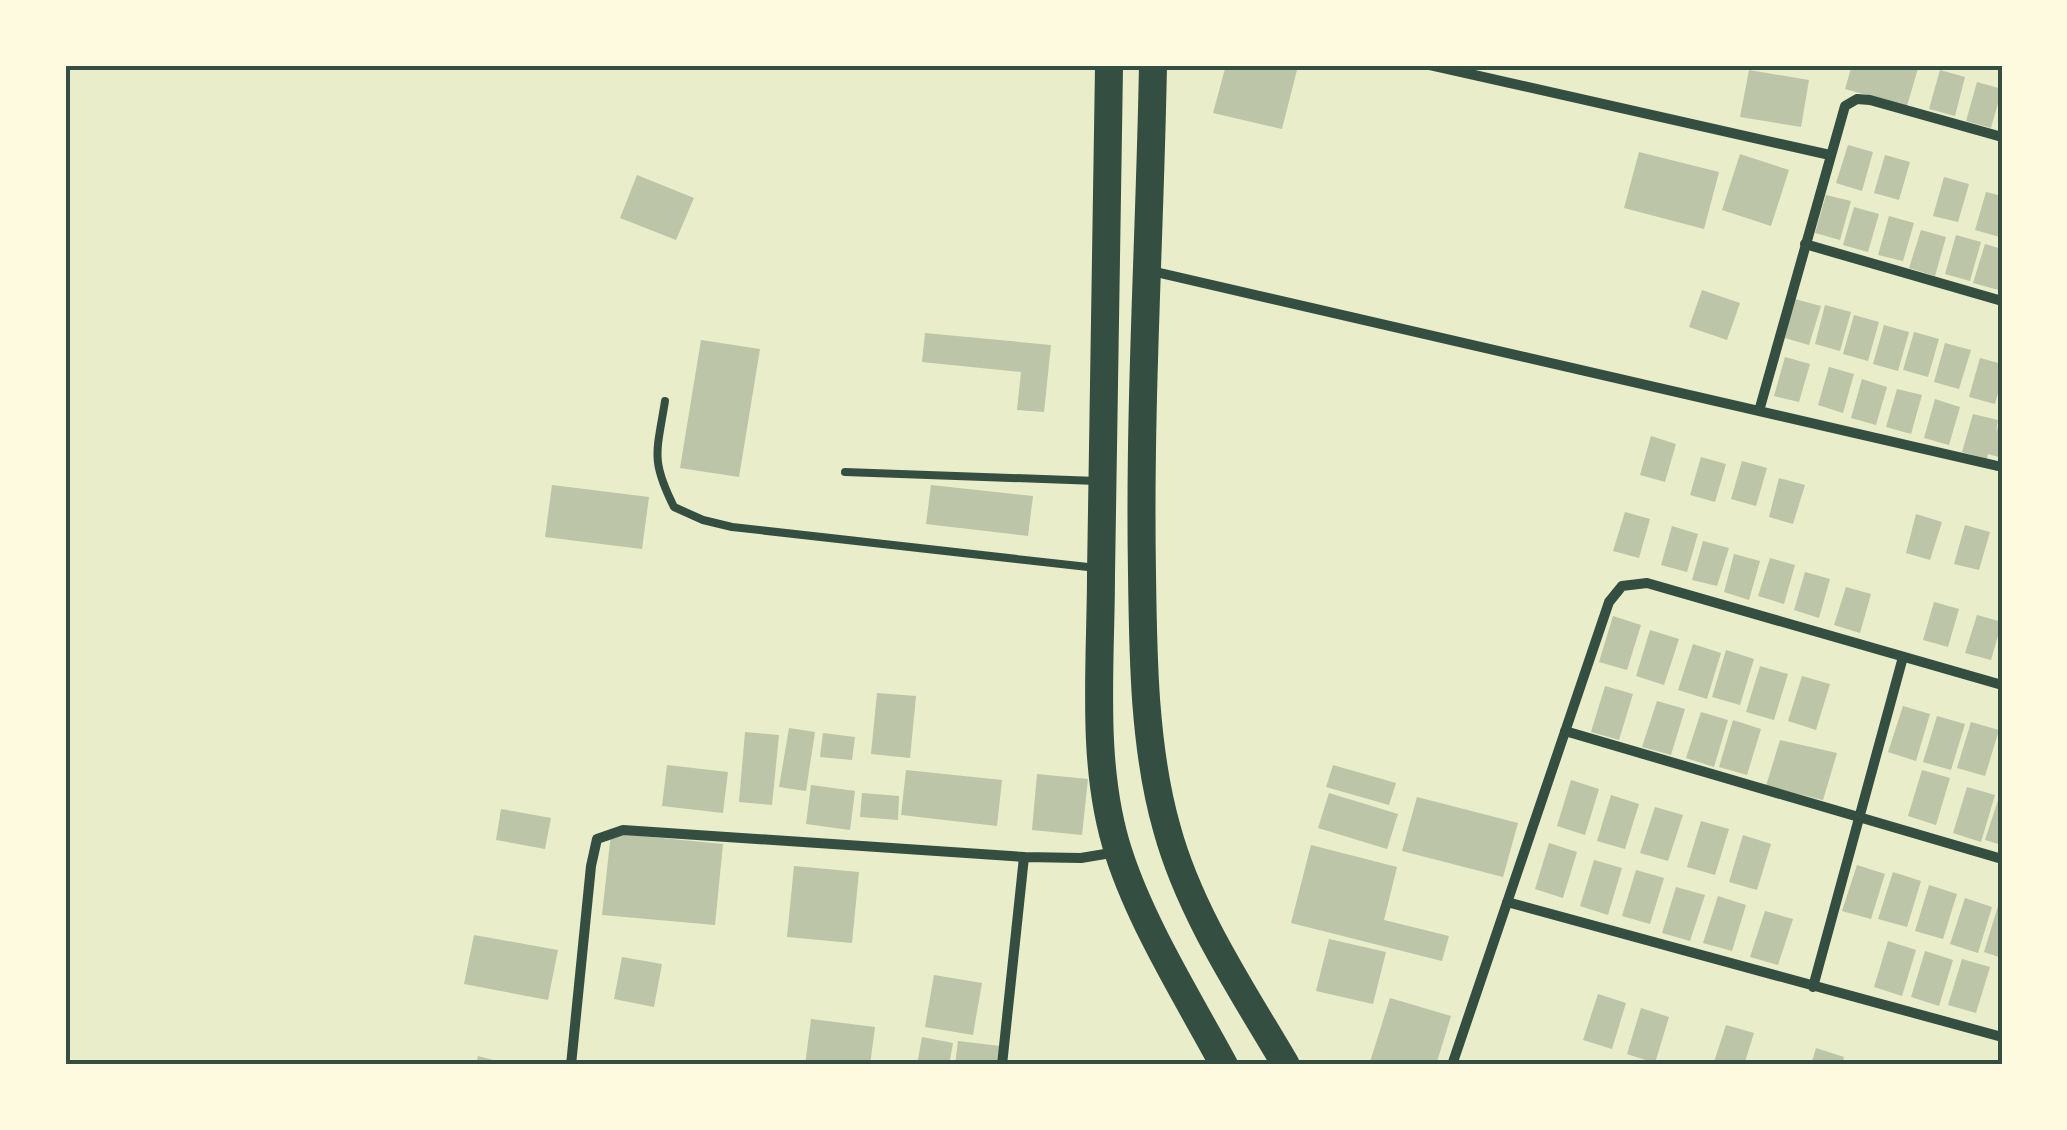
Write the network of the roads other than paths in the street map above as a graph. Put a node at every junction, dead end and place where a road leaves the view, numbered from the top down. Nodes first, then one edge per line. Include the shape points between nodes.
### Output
1 (1108, 65) edge
2 (1153, 65) edge
3 (1430, 65) edge
4 (2002, 137) edge
5 (1830, 155) junction
6 (1805, 244) junction
7 (1146, 270) junction
8 (2002, 301) edge
9 (666, 401) dead end
10 (1759, 411) junction
11 (2002, 467) edge
12 (845, 472) dead end
13 (1101, 482) junction
14 (1101, 568) junction
15 (1903, 657) junction
16 (2002, 685) edge
17 (1565, 731) junction
18 (1858, 817) junction
19 (1118, 852) junction
20 (1024, 857) junction
21 (2002, 859) edge
22 (1507, 902) junction
23 (1812, 987) junction
24 (2002, 1038) edge
25 (571, 1065) edge
26 (1002, 1065) edge
27 (1224, 1065) edge
28 (1286, 1065) edge
29 (1452, 1065) edge

1 - 13 highway
2 - 7 highway
3 - 5 street
4 - 5 street via 1857,99 1840,114
5 - 6 street
6 - 8 street
6 - 10 street
7 - 10 street
7 - 28 highway via 1144,670 1166,825 1228,967
9 - 14 lane via 657,472 674,507 703,520
10 - 11 street
12 - 13 lane
13 - 14 highway
14 - 19 highway via 1102,757
15 - 16 street
15 - 17 street via 1647,583 1622,586 1608,602
15 - 18 street
17 - 18 street
17 - 22 street
18 - 21 street
18 - 23 street
19 - 20 street
19 - 27 highway
20 - 25 street via 610,832 598,839 591,866
20 - 26 street
22 - 23 street
22 - 29 street
23 - 24 street

